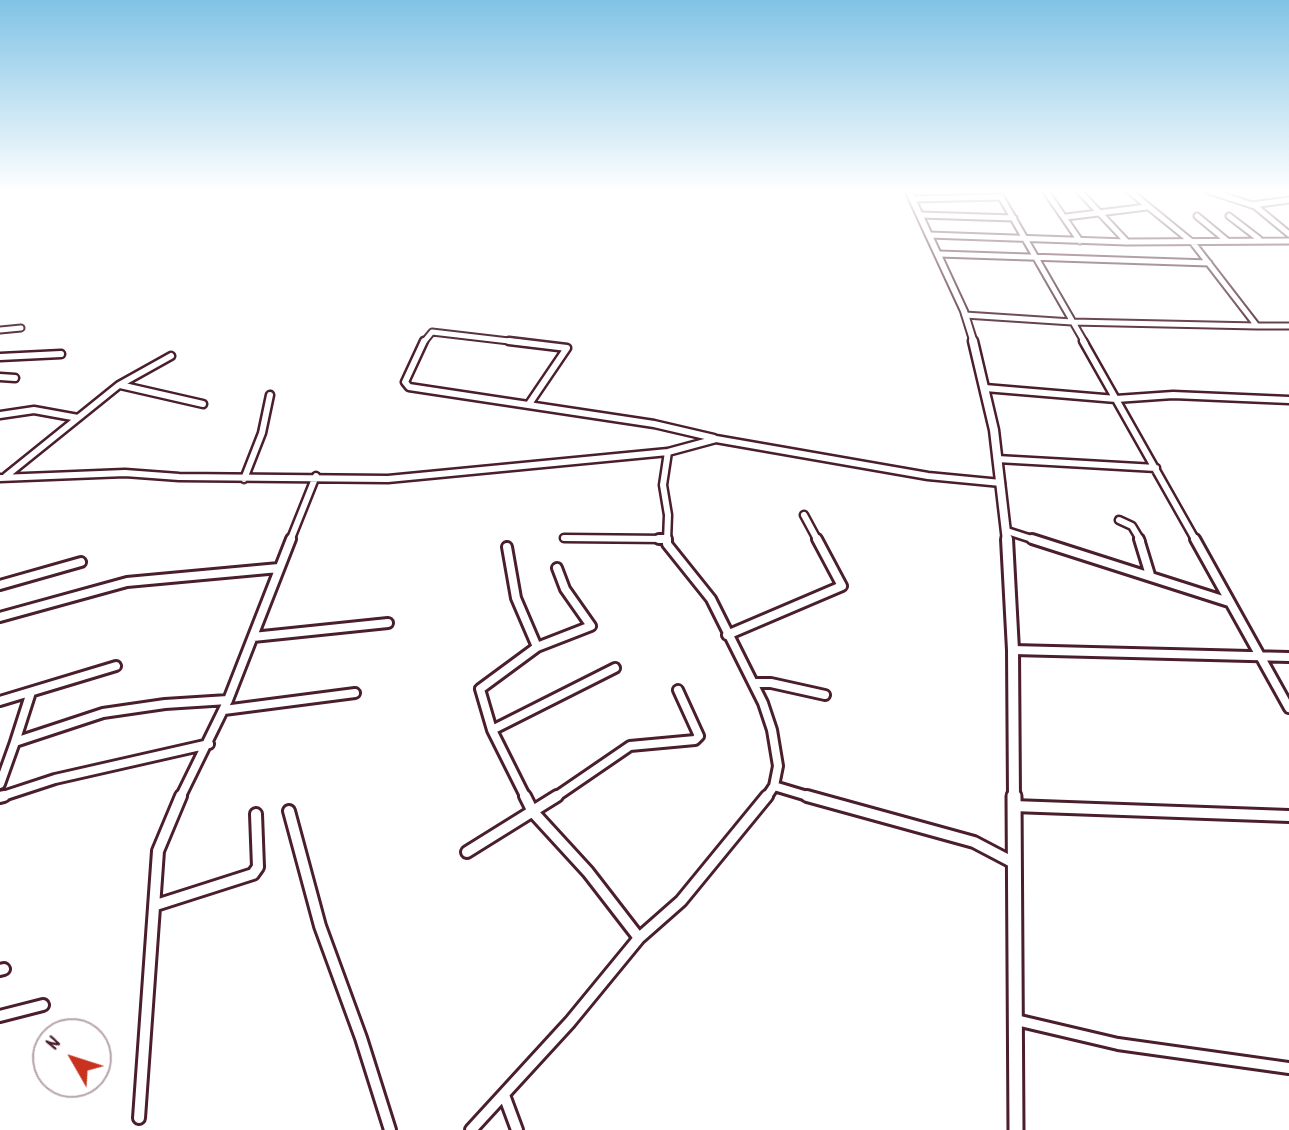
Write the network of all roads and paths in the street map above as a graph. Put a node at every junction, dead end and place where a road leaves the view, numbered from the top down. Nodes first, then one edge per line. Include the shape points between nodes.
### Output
1 (933, 243) edge
2 (1027, 243) edge
3 (1175, 243) edge
4 (1193, 243) joint
5 (939, 254) junction
6 (1036, 259) junction
7 (1209, 263) junction
8 (965, 315) junction
9 (1072, 322) junction
10 (1257, 326) junction
11 (1289, 326) edge
12 (21, 328) dead end
13 (0, 330) edge
14 (61, 354) dead end
15 (171, 356) dead end
16 (0, 357) edge
17 (0, 377) edge
18 (15, 378) dead end
19 (119, 385) junction
20 (985, 388) junction
21 (270, 395) dead end
22 (1116, 399) junction
23 (1289, 400) edge
24 (203, 404) dead end
25 (529, 404) junction
26 (0, 415) edge
27 (78, 418) junction
28 (716, 439) junction
29 (668, 452) junction
30 (997, 459) junction
31 (1156, 468) junction
32 (316, 476) junction
33 (3, 477) edge
34 (244, 479) junction
35 (1001, 483) junction
36 (804, 515) dead end
37 (1119, 520) dead end
38 (1007, 531) junction
39 (564, 538) dead end
40 (666, 539) junction
41 (507, 547) dead end
42 (81, 562) dead end
43 (279, 568) junction
44 (557, 568) dead end
45 (1150, 575) junction
46 (0, 585) edge
47 (1229, 602) junction
48 (0, 617) edge
49 (388, 623) dead end
50 (727, 635) junction
51 (253, 637) junction
52 (537, 647) junction
53 (1013, 650) junction
54 (1260, 657) junction
55 (1289, 657) edge
56 (116, 666) dead end
57 (615, 668) dead end
58 (754, 683) junction
59 (678, 690) dead end
60 (31, 692) junction
61 (355, 693) dead end
62 (825, 695) dead end
63 (0, 701) edge
64 (226, 705) junction
65 (1289, 708) edge
66 (492, 730) junction
67 (15, 742) junction
68 (209, 744) junction
69 (0, 784) edge
70 (774, 786) junction
71 (0, 797) edge
72 (1013, 806) junction
73 (289, 811) dead end
74 (533, 812) junction
75 (256, 814) dead end
76 (1289, 816) edge
77 (467, 852) dead end
78 (1014, 863) junction
79 (156, 905) junction
80 (639, 938) junction
81 (43, 1005) dead end
82 (0, 1016) edge
83 (1014, 1020) junction
84 (1289, 1068) edge
85 (504, 1095) junction
86 (139, 1118) dead end
87 (390, 1130) edge
88 (471, 1130) edge
89 (517, 1130) edge
90 (1016, 1130) edge

1 - 5 main road
2 - 6 street
3 - 4 street
4 - 7 street
5 - 6 street
5 - 8 main road
6 - 7 street
6 - 9 street
7 - 10 street
8 - 9 street
8 - 20 main road
9 - 10 street
9 - 22 street
10 - 11 street
12 - 13 street
14 - 16 street
15 - 19 street
17 - 18 street
19 - 24 street
19 - 27 street
20 - 22 street
20 - 30 main road
21 - 34 street
22 - 23 street via 1173,395
22 - 31 street
25 - 25 street via 409,387 405,382 432,332 567,348
25 - 28 street
26 - 27 street via 34,410
27 - 33 street
28 - 29 street
28 - 35 street via 928,476
29 - 32 street via 434,477
29 - 40 street via 663,485
30 - 31 street
30 - 35 main road
31 - 47 street
32 - 34 street
32 - 43 street
33 - 34 street via 125,473
35 - 38 main road
36 - 50 street via 842,586
37 - 45 street via 1132,526 1143,545
38 - 45 street
38 - 53 main road
39 - 40 street
40 - 50 street via 711,599
41 - 52 street via 516,598
42 - 46 street
43 - 48 street via 127,582
43 - 51 street
44 - 52 street via 591,626
45 - 47 street
47 - 54 street
49 - 51 street
50 - 58 street
51 - 64 street
52 - 66 street via 480,689
53 - 54 street
53 - 72 main road
54 - 55 street
54 - 65 street
56 - 60 street
57 - 66 street
58 - 62 street
58 - 70 street via 772,730 778,766
59 - 74 street via 698,738 630,746
60 - 63 street
60 - 67 street
61 - 64 street
64 - 67 street via 103,713
64 - 68 street
66 - 74 street
67 - 69 street
68 - 71 street
68 - 79 street via 175,806 158,851
70 - 78 street via 951,834
70 - 80 street via 681,901
72 - 76 street
72 - 78 main road
73 - 87 street via 320,926
74 - 77 street
74 - 80 street
75 - 79 street via 258,867 253,874
78 - 83 main road
79 - 86 street
80 - 85 street
81 - 82 street
83 - 84 street via 1118,1044
83 - 90 main road
85 - 88 street
85 - 89 street

